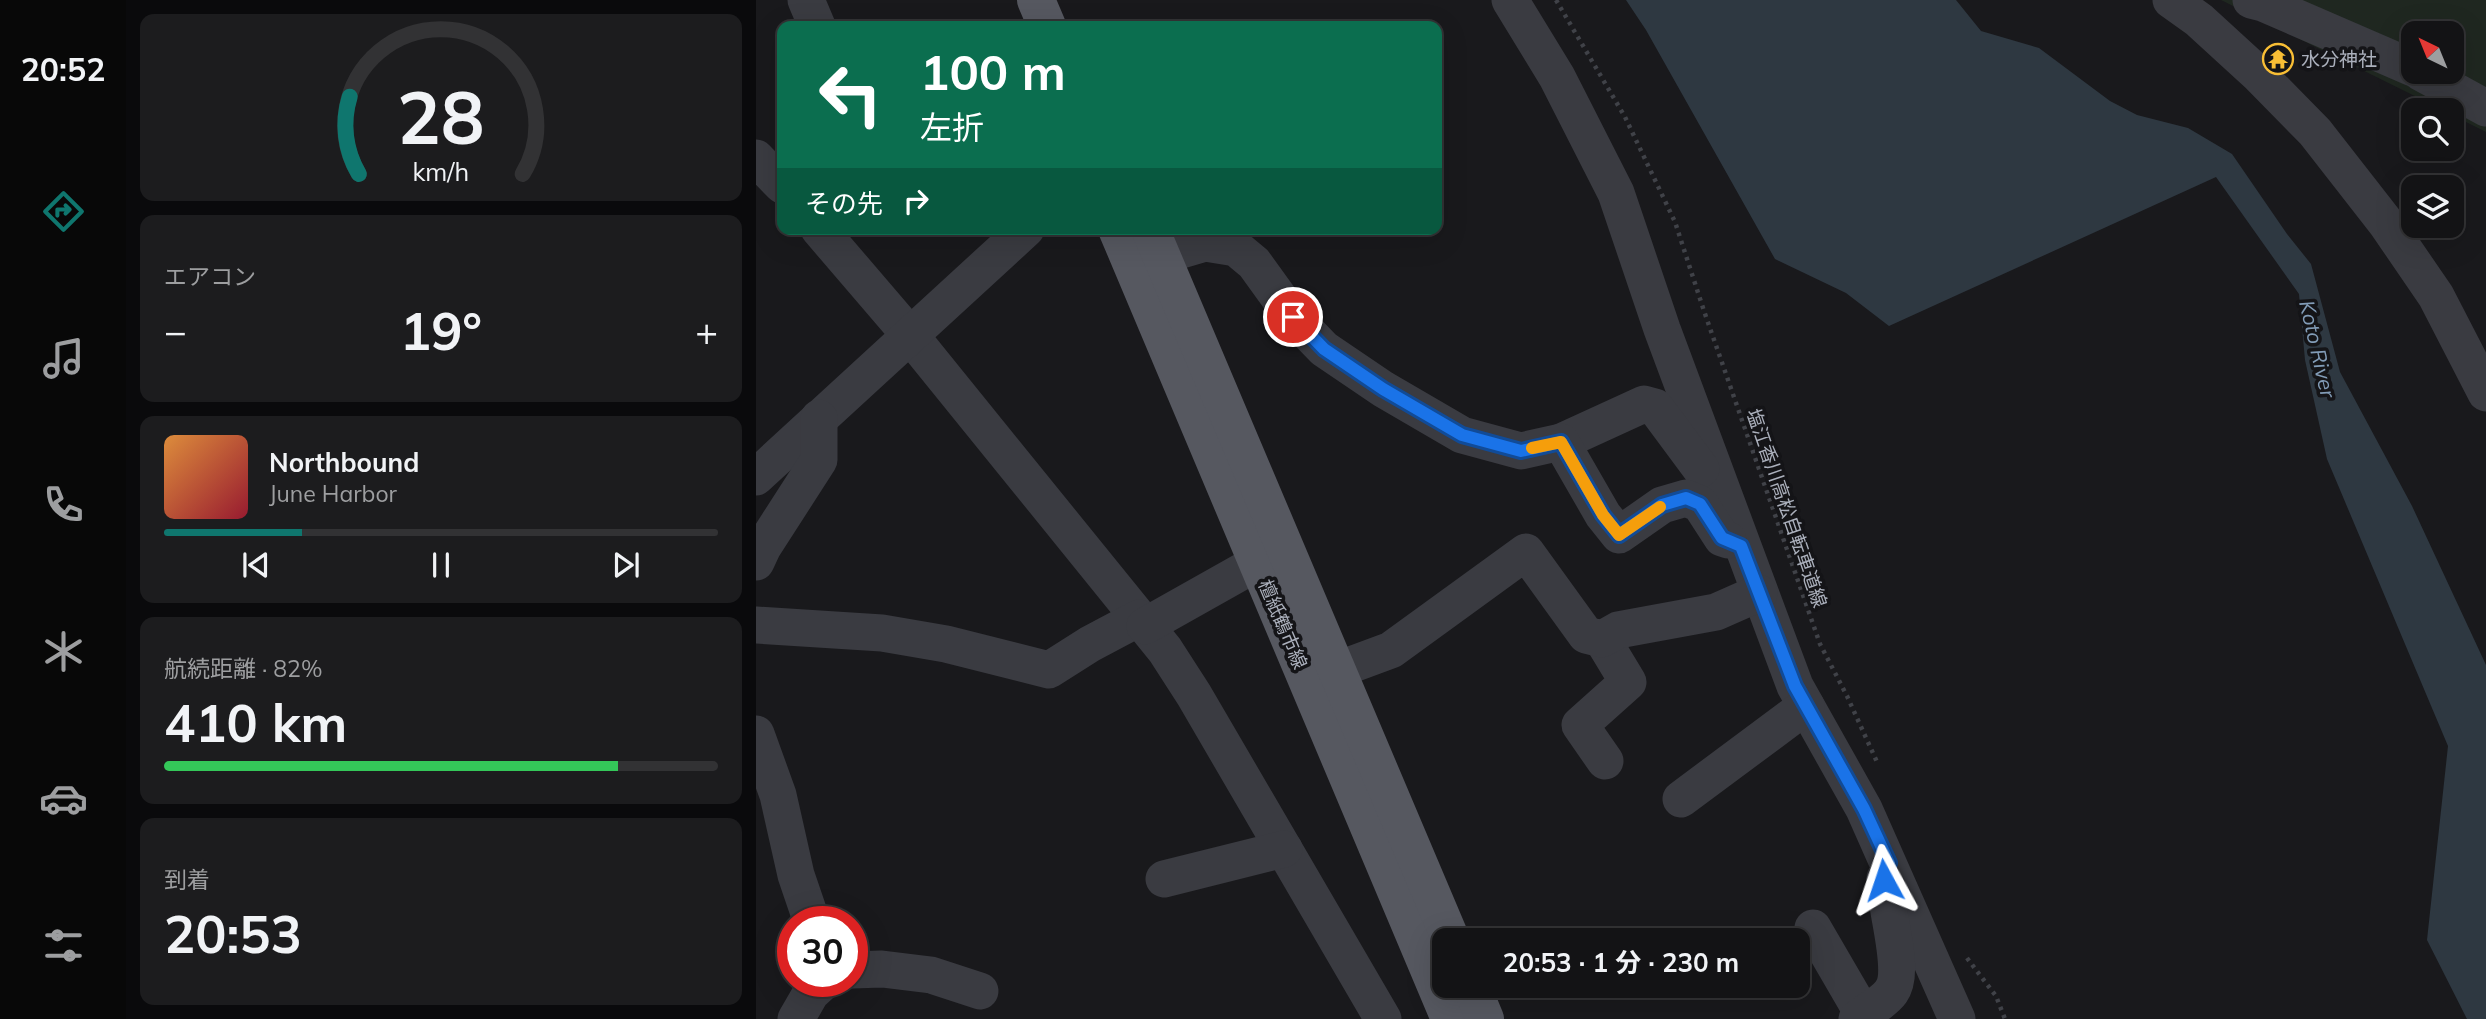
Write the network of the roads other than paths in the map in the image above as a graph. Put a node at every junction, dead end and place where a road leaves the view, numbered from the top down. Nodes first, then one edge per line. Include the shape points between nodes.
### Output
1 (806, 0) edge
2 (1036, 0) edge
3 (1510, 0) edge
4 (2171, 0) edge
5 (2258, 1) edge
6 (815, 21) edge
7 (1045, 21) edge
8 (2401, 63) edge
9 (2442, 84) edge
10 (2486, 108) edge
11 (825, 235) edge
12 (1019, 235) edge
13 (1120, 235) edge
14 (1156, 243) edge
15 (909, 334) junction
16 (2486, 393) edge
17 (819, 418) junction
18 (1561, 442) junction
19 (756, 477) edge
20 (1724, 498) junction
21 (1741, 546) junction
22 (756, 562) edge
23 (1257, 563) junction
24 (1759, 593) junction
25 (1142, 622) junction
26 (756, 625) edge
27 (1602, 639) junction
28 (1337, 670) junction
29 (1806, 706) junction
30 (756, 734) edge
31 (1605, 761) dead end
32 (1681, 799) dead end
33 (1284, 849) junction
34 (1889, 863) junction
35 (1164, 879) dead end
36 (807, 906) edge
37 (1446, 928) edge
38 (1812, 928) dead end
39 (868, 969) edge
40 (980, 991) dead end
41 (809, 997) edge
42 (1476, 998) edge
43 (1860, 1017) edge
44 (796, 1019) edge
45 (1383, 1019) edge
46 (1450, 1019) edge
47 (1485, 1019) edge
48 (1957, 1019) edge

1 - 6 street
2 - 7 main road
3 - 20 street via 1557,77 1616,193
4 - 16 street via 2258,74 2315,132 2436,296
5 - 8 street
9 - 10 street
11 - 15 street
12 - 15 street
13 - 23 main road, 檀紙鶴市線
14 - 18 street via 1236,248 1254,263 1293,317 1324,349 1462,435 1521,451
14 - 28 main road, 檀紙鶴市線
15 - 17 street
15 - 25 street
17 - 19 street
17 - 22 street via 818,460
18 - 20 street via 1644,404 1655,407
18 - 21 street via 1619,535 1662,505 1686,498 1700,504 1722,538
20 - 21 street
21 - 24 street
23 - 25 street
23 - 46 main road, 檀紙鶴市線
24 - 27 street via 1716,612 1618,631
24 - 29 street
25 - 26 street via 1049,670 882,633
25 - 33 street via 1194,695
27 - 28 street via 1586,635 1526,552 1391,650
27 - 31 street via 1628,682 1580,725
28 - 37 main road, 檀紙鶴市線
29 - 32 street
29 - 34 street
30 - 36 street via 778,795
33 - 35 street
33 - 45 street
34 - 43 street via 1884,880 1886,908 1898,969 1892,992
34 - 48 street
38 - 43 street
39 - 40 street via 931,975
41 - 44 street
42 - 47 main road

